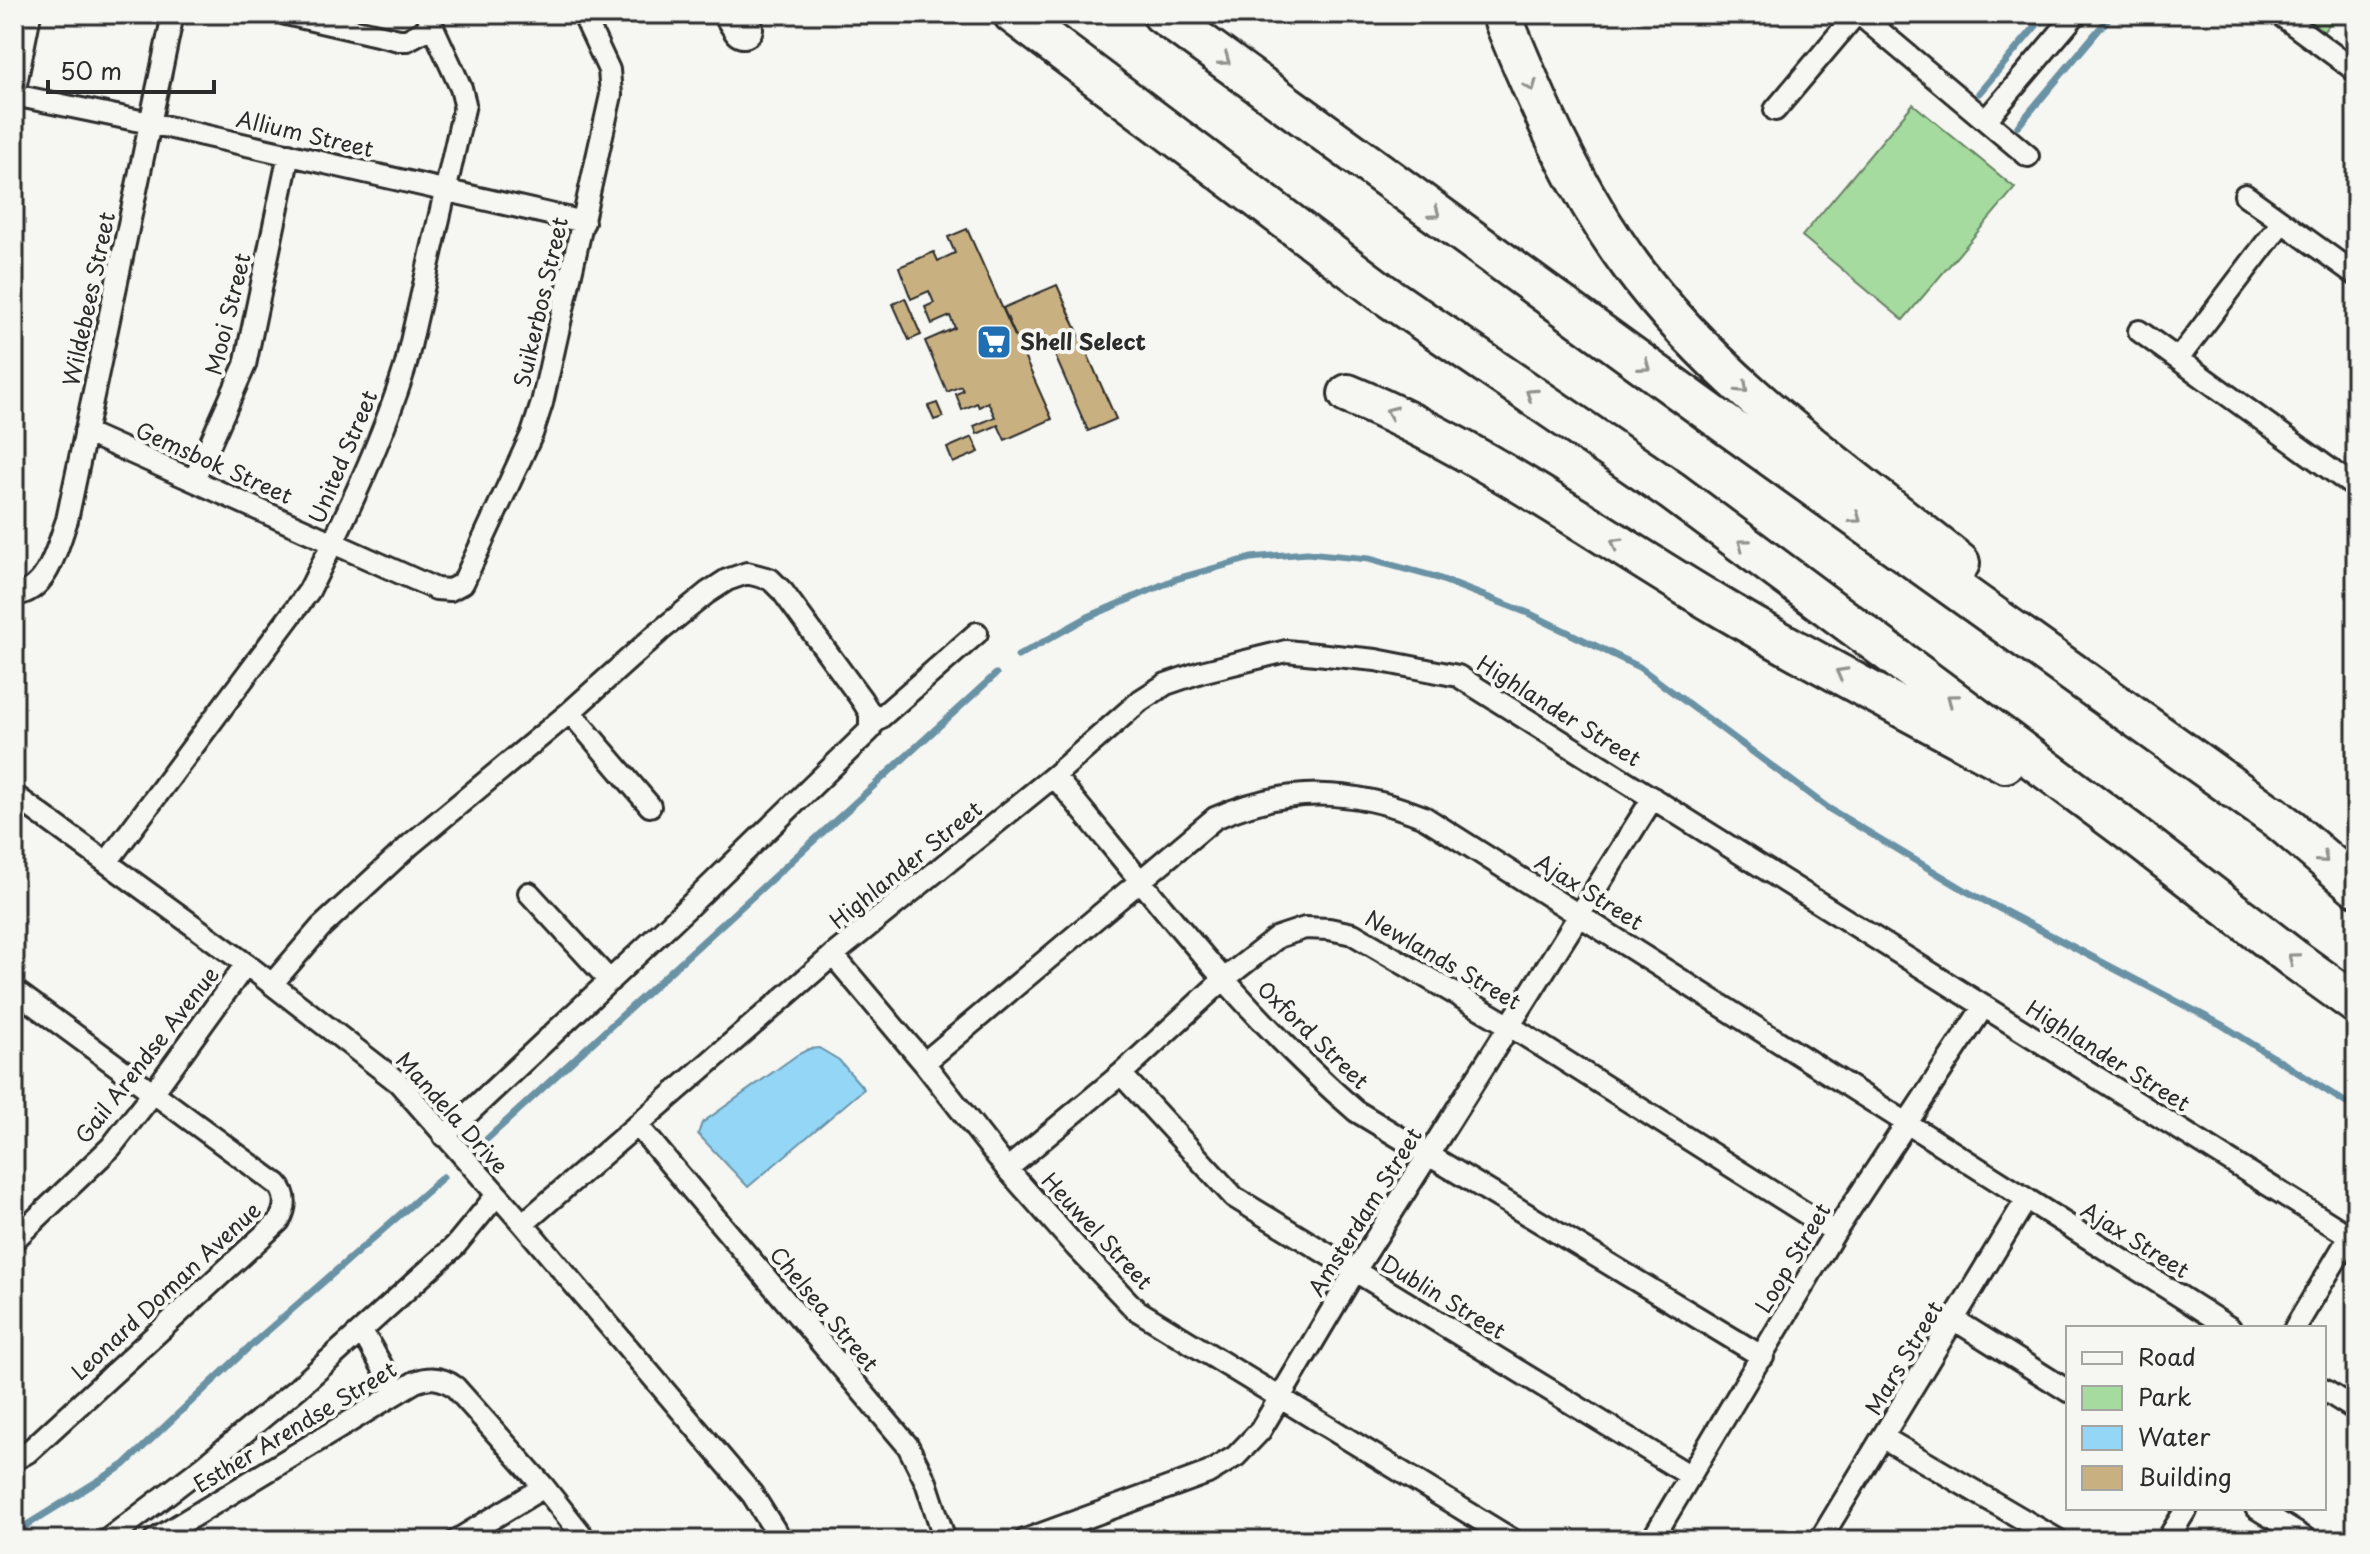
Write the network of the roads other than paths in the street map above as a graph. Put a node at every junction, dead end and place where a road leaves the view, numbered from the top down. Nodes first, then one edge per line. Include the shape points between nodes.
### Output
1 (30, 14) edge
2 (173, 14) edge
3 (286, 14) edge
4 (583, 14) edge
5 (1013, 14) edge
6 (1162, 14) edge
7 (1501, 14) edge
8 (1858, 14) edge
9 (2076, 14) edge
10 (2279, 14) edge
11 (430, 20) edge
12 (2356, 71) edge
13 (14, 95) edge
14 (1775, 110) dead end
15 (1986, 120) junction
16 (150, 123) junction
17 (289, 154) junction
18 (2028, 156) dead end
19 (445, 191) junction
20 (2245, 195) dead end
21 (584, 222) junction
22 (2282, 222) junction
23 (2356, 275) edge
24 (2139, 331) dead end
25 (2178, 359) junction
26 (1348, 394) dead end
27 (85, 432) junction
28 (194, 480) junction
29 (2356, 488) edge
30 (333, 542) junction
31 (456, 588) joint
32 (14, 595) edge
33 (977, 633) dead end
34 (570, 712) junction
35 (872, 725) junction
36 (1054, 776) junction
37 (14, 795) edge
38 (1653, 798) junction
39 (650, 806) dead end
40 (2291, 829) junction
41 (2130, 832) junction
42 (107, 862) junction
43 (1141, 880) junction
44 (2356, 886) edge
45 (529, 893) dead end
46 (1580, 915) junction
47 (833, 955) junction
48 (246, 964) junction
49 (1223, 980) junction
50 (610, 981) junction
51 (272, 984) junction
52 (17, 997) edge
53 (2356, 1004) edge
54 (1984, 1006) junction
55 (1510, 1026) junction
56 (924, 1063) junction
57 (1121, 1074) junction
58 (153, 1093) junction
59 (1906, 1123) junction
60 (638, 1126) junction
61 (448, 1140) junction
62 (1428, 1156) junction
63 (1007, 1169) junction
64 (490, 1189) junction
65 (2026, 1200) junction
66 (523, 1224) junction
67 (1835, 1232) junction
68 (2353, 1238) edge
69 (14, 1240) edge
70 (1355, 1271) junction
71 (1955, 1320) junction
72 (2227, 1326) edge
73 (2296, 1326) edge
74 (362, 1331) junction
75 (1763, 1357) junction
76 (2066, 1390) edge
77 (2326, 1391) edge
78 (397, 1393) junction
79 (1279, 1397) junction
80 (2356, 1410) edge
81 (1884, 1438) junction
82 (14, 1460) edge
83 (204, 1466) junction
84 (1689, 1475) junction
85 (544, 1487) junction
86 (2186, 1510) edge
87 (2259, 1510) edge
88 (202, 1511) junction
89 (108, 1540) edge
90 (154, 1540) edge
91 (457, 1540) edge
92 (586, 1540) edge
93 (781, 1540) edge
94 (945, 1540) edge
95 (1025, 1540) edge
96 (1513, 1540) edge
97 (1652, 1540) edge
98 (1820, 1540) edge
99 (2058, 1540) edge
100 (2167, 1540) edge
101 (2308, 1540) edge

1 - 13 street
2 - 16 street, Wildebees Street
3 - 11 street via 399,40 407,40
4 - 21 street, Suikerbos Street via 612,81
41 -> 5 highway via 1672,491 1384,294
6 -> 40 highway
7 -> 40 highway via 1543,117 1579,187 1632,267 1705,352 1751,395
8 - 14 street
8 - 15 street
9 - 15 street
10 - 12 street
11 - 19 street, United Street via 465,99
13 - 16 street, Allium Street
15 - 18 street
16 - 17 street, Allium Street
16 - 27 street, Wildebees Street
17 - 19 street, Allium Street
17 - 28 street, Mooi Street via 245,365
19 - 21 street, Allium Street
19 - 30 street, United Street via 396,396
20 - 22 street
21 - 31 street, Suikerbos Street via 532,434 468,576
22 - 23 street
22 - 25 street
24 - 25 street
25 - 29 street
41 -> 26 highway via 1720,607 1403,417
27 - 28 street, Gemsbok Street
27 - 32 street, Wildebees Street via 67,520 47,572 35,587
28 - 30 street, Gemsbok Street
30 - 31 street, Gemsbok Street via 436,589
30 - 42 street, United Street via 309,591
33 - 35 street
34 - 35 street via 707,593 747,573 770,579 783,592 862,700
34 - 39 street
34 - 51 street via 410,845 321,927
35 - 50 street via 864,739
36 - 38 street, Highlander Street via 1166,684 1286,651 1376,660 1458,676
36 - 43 street, Oxford Street
36 - 47 street, Highlander Street
37 - 42 street, Mandela Drive
38 - 46 street, Amsterdam Street
38 - 54 street, Highlander Street
40 -> 44 highway
53 -> 41 highway
42 - 48 street, Mandela Drive
43 - 46 street, Ajax Street via 1215,818 1246,804 1283,795 1337,796 1424,817
43 - 49 street, Oxford Street
43 - 56 street, Ajax Street
45 - 50 street
46 - 55 street, Amsterdam Street
46 - 59 street, Ajax Street
47 - 56 street, Heuwel Street
47 - 60 street, Highlander Street
48 - 51 street, Mandela Drive
48 - 58 street, Gail Arendse Avenue
49 - 55 street, Newlands Street via 1278,937 1305,928 1329,929 1353,934
49 - 57 street, Newlands Street
49 - 62 street, Oxford Street via 1345,1102
50 - 61 street via 524,1058
51 - 61 street, Mandela Drive via 398,1082
52 - 58 street
54 - 59 street, Loop Street
54 - 68 street, Highlander Street
55 - 62 street, Amsterdam Street
55 - 67 street, Newlands Street
56 - 63 street, Heuwel Street
57 - 63 street, Newlands Street
57 - 70 street, Dublin Street via 1234,1197
58 - 69 street, Gail Arendse Avenue via 111,1147
58 - 82 street, Leonard Doman Avenue via 277,1184 284,1196 283,1212
59 - 65 street, Ajax Street
59 - 67 street, Loop Street
60 - 66 street, Highlander Street
60 - 94 street, Chelsea Street via 908,1446
61 - 64 street, Mandela Drive
62 - 70 street, Amsterdam Street
62 - 75 street, Oxford Street
63 - 79 street, Heuwel Street via 1135,1309
64 - 66 street, Mandela Drive
64 - 74 street via 455,1246
65 - 71 street, Mars Street
65 - 72 street, Ajax Street
66 - 93 street, Mandela Drive via 752,1494
67 - 75 street, Loop Street
68 - 73 street
70 - 79 street, Amsterdam Street
70 - 84 street, Dublin Street
71 - 76 street
71 - 81 street, Mars Street
74 - 78 street
74 - 83 street
75 - 84 street, Loop Street
77 - 80 street
78 - 85 street, Esther Arendse Street via 422,1379 450,1383
78 - 88 street, Esther Arendse Street
79 - 95 street, Amsterdam Street via 1260,1431 1236,1456 1208,1473
79 - 96 street, Heuwel Street
81 - 98 street, Mars Street
81 - 99 street
83 - 88 street
83 - 89 street
84 - 97 street, Loop Street
85 - 91 street
85 - 92 street, Esther Arendse Street
86 - 100 street
87 - 101 street
88 - 90 street, Esther Arendse Street

